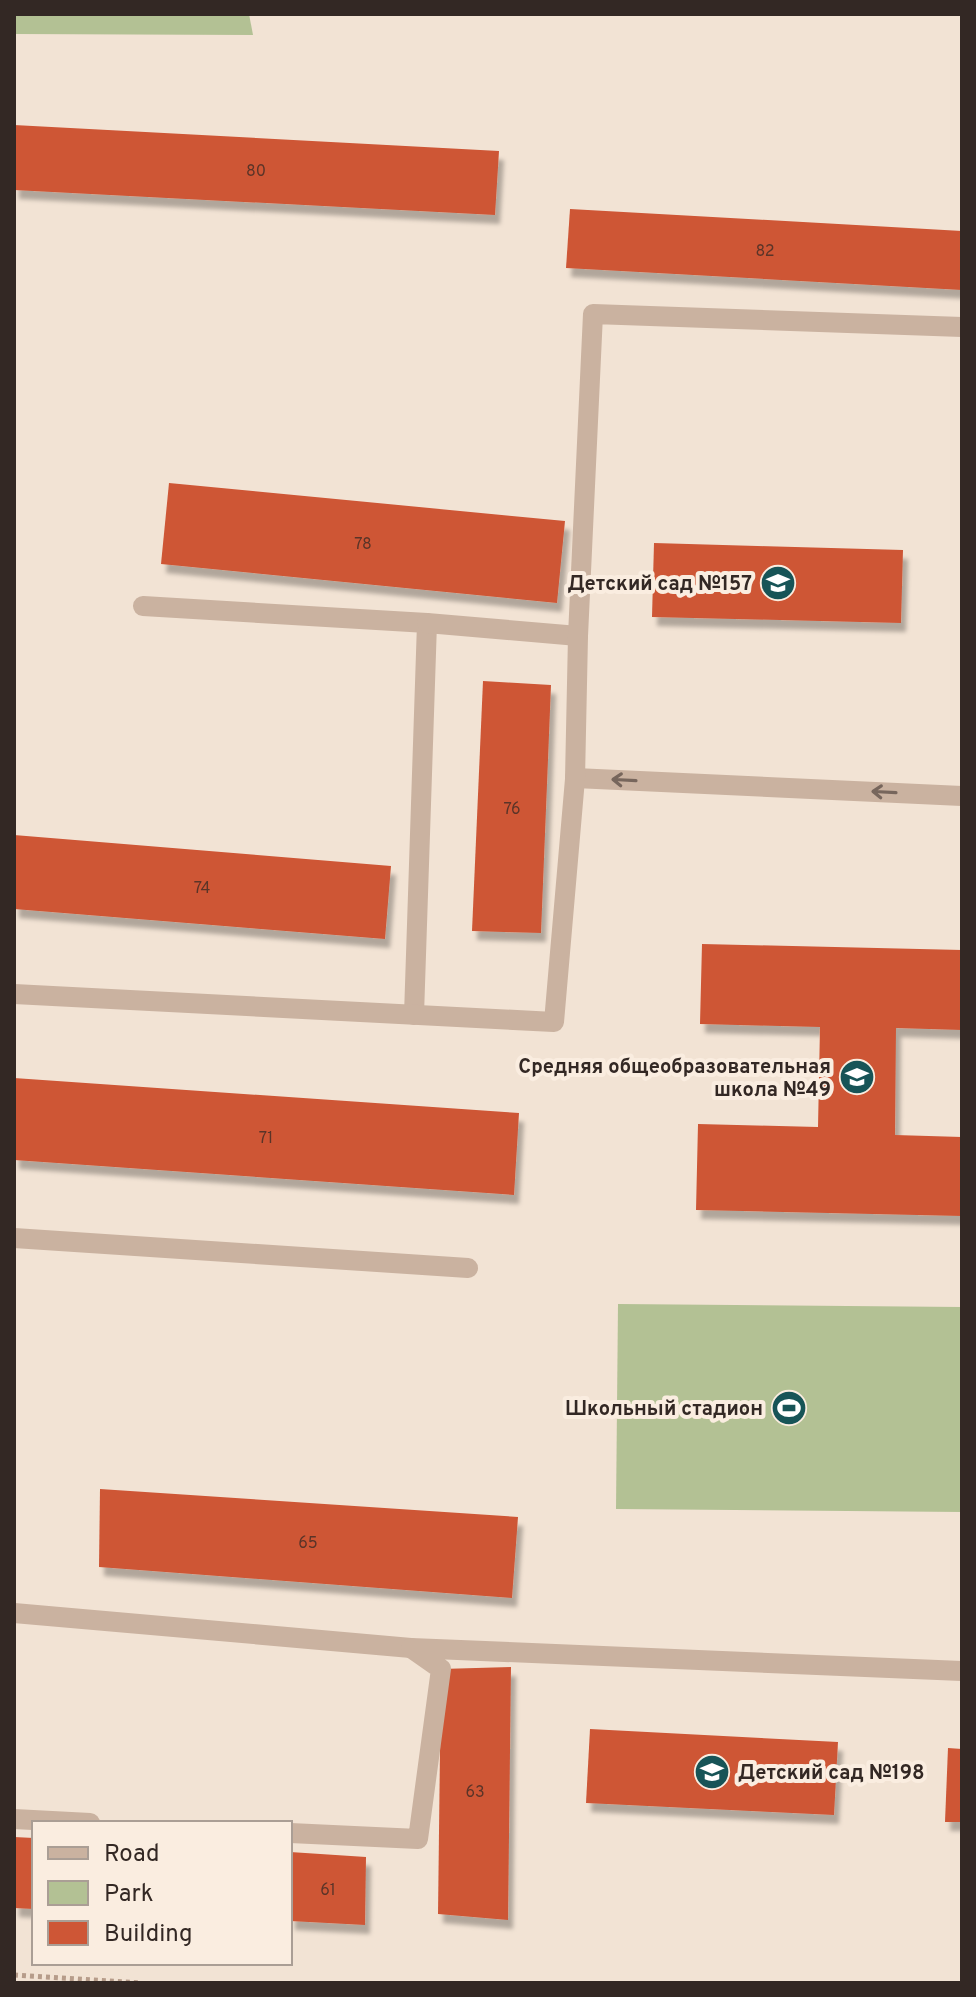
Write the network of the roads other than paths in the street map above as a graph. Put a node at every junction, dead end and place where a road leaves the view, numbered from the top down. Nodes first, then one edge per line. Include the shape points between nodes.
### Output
1 (962, 327) edge
2 (143, 606) dead end
3 (427, 623) junction
4 (578, 636) junction
5 (575, 778) junction
6 (962, 796) edge
7 (14, 994) edge
8 (414, 1015) junction
9 (14, 1238) edge
10 (468, 1268) dead end
11 (14, 1613) edge
12 (411, 1648) junction
13 (962, 1671) edge
14 (14, 1819) edge
15 (52, 1821) edge
16 (292, 1833) edge

1 - 4 lane via 593,314
2 - 3 lane
3 - 4 lane
3 - 8 lane
4 - 5 lane
6 -> 5 lane
5 - 8 lane via 554,1022
7 - 8 lane
9 - 10 lane
11 - 12 lane
12 - 13 lane
12 - 16 lane via 441,1669 418,1839
14 - 15 lane

